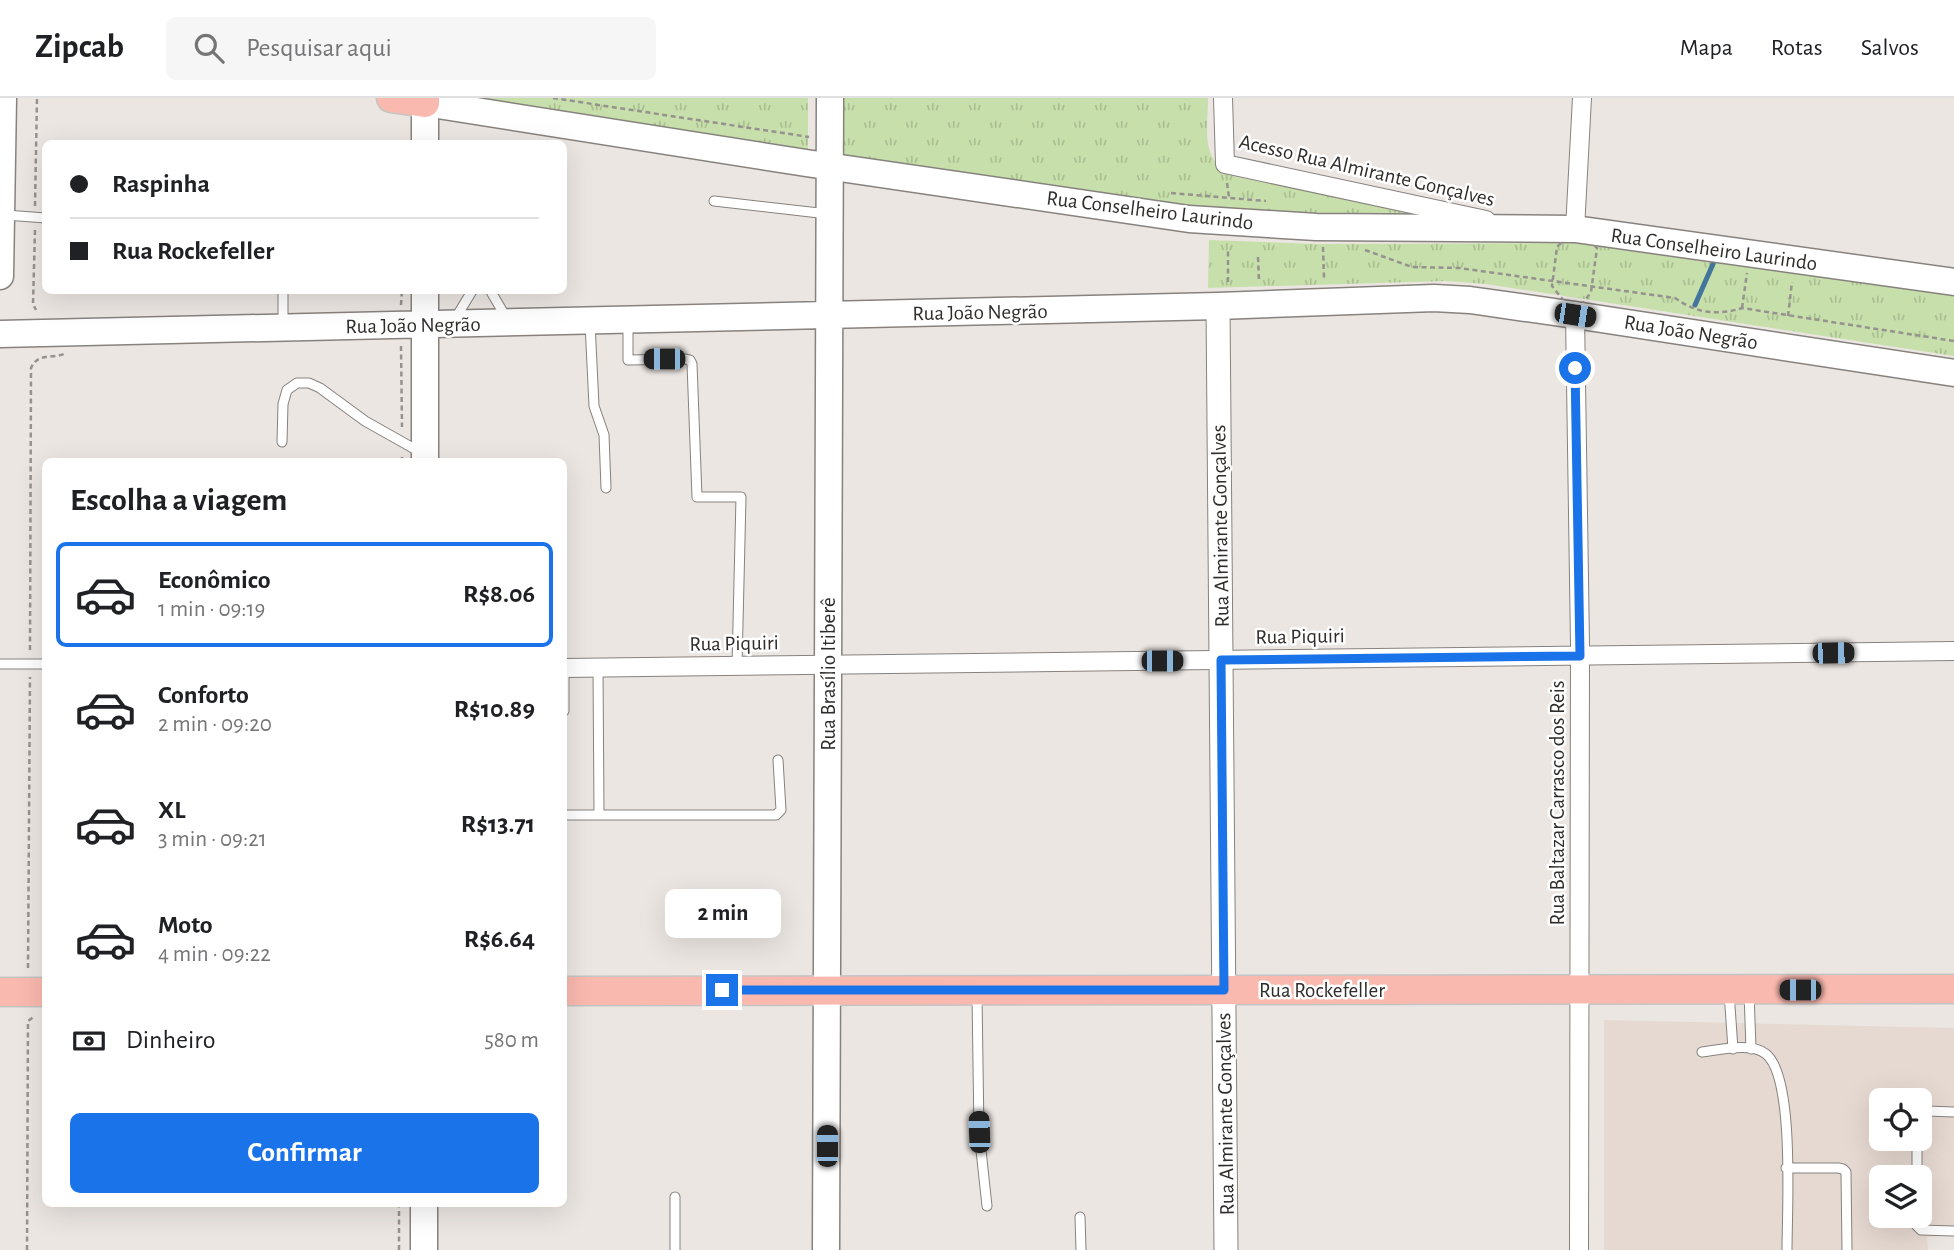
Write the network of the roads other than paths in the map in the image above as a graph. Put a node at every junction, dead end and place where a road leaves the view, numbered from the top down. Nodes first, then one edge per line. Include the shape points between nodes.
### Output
1 (3, 98) edge
2 (391, 98) edge
3 (830, 98) edge
4 (1223, 98) edge
5 (1581, 98) edge
6 (425, 100) edge
7 (425, 140) edge
8 (830, 166) junction
9 (714, 201) dead end
10 (830, 214) junction
11 (1, 215) edge
12 (42, 218) edge
13 (1520, 227) junction
14 (1566, 238) junction
15 (0, 276) edge
16 (1954, 282) edge
17 (283, 294) edge
18 (425, 294) edge
19 (470, 294) edge
20 (492, 294) edge
21 (1218, 306) junction
22 (830, 315) junction
23 (1575, 315) junction
24 (628, 320) junction
25 (589, 321) junction
26 (509, 322) junction
27 (425, 324) junction
28 (453, 324) junction
29 (283, 328) junction
30 (0, 334) edge
31 (1954, 373) edge
32 (282, 442) dead end
33 (413, 455) edge
34 (606, 488) dead end
35 (1954, 652) edge
36 (1580, 656) junction
37 (1221, 660) junction
38 (0, 664) edge
39 (42, 664) edge
40 (828, 665) junction
41 (737, 666) junction
42 (598, 667) junction
43 (567, 668) edge
44 (778, 760) dead end
45 (567, 815) edge
46 (599, 815) junction
47 (1579, 989) junction
48 (1954, 989) edge
49 (827, 990) junction
50 (977, 990) junction
51 (1224, 990) junction
52 (1739, 990) junction
53 (567, 991) edge
54 (0, 992) edge
55 (38, 994) edge
56 (1733, 1049) junction
57 (1751, 1049) junction
58 (1702, 1052) dead end
59 (1932, 1111) edge
60 (1954, 1112) edge
61 (1787, 1168) junction
62 (675, 1197) dead end
63 (987, 1206) dead end
64 (424, 1207) edge
65 (1080, 1217) dead end
66 (1919, 1228) edge
67 (1954, 1231) edge
68 (424, 1250) edge
69 (675, 1250) edge
70 (826, 1250) edge
71 (1080, 1250) edge
72 (1226, 1250) edge
73 (1579, 1250) edge
74 (1787, 1250) edge
75 (1847, 1250) edge

1 - 11 main road
2 - 6 main road, Rua Conselheiro Laurindo
3 - 8 main road, Rua Brasílio Itiberê
4 - 13 street, Acesso Rua Almirante Gonçalves via 1226,164
5 - 14 street
6 - 7 main road
6 - 8 main road, Rua Conselheiro Laurindo
8 - 10 main road, Rua Brasílio Itiberê
8 - 13 main road, Rua Conselheiro Laurindo via 1189,219 1316,227
9 - 10 lane
10 - 22 main road, Rua Brasílio Itiberê
11 - 12 lane
11 - 15 main road
13 - 14 main road, Rua Conselheiro Laurindo
14 - 16 main road, Rua Conselheiro Laurindo
17 - 29 lane
18 - 27 main road
19 - 28 lane
20 - 26 lane
21 - 22 main road, Rua João Negrão
21 - 23 main road, Rua João Negrão via 1434,298
21 - 37 street, Rua Almirante Gonçalves
22 - 24 main road, Rua João Negrão
22 - 40 main road, Rua Brasílio Itiberê
23 - 31 main road, Rua João Negrão
23 - 36 street, Rua Baltazar Carrasco dos Reis
24 - 25 main road, Rua João Negrão
24 - 41 lane via 628,360 690,360 692,364 697,497 741,497
25 - 26 main road, Rua João Negrão
25 - 34 lane via 594,406 604,435
26 - 28 main road, Rua João Negrão
27 - 28 main road, Rua João Negrão
27 - 29 main road, Rua João Negrão
27 - 33 main road
29 - 30 main road, Rua João Negrão
32 - 33 lane via 287,390 297,383 309,383
35 - 36 street, Rua Piquiri
36 - 37 street, Rua Piquiri
36 - 47 street, Rua Baltazar Carrasco dos Reis
37 - 40 street, Rua Piquiri
37 - 51 street, Rua Almirante Gonçalves
38 - 39 lane
40 - 41 street, Rua Piquiri
40 - 49 main road, Rua Brasílio Itiberê
41 - 42 street, Rua Piquiri
42 - 43 street, Rua Piquiri
42 - 46 lane
44 - 46 lane via 781,810 776,815
45 - 46 lane
47 - 51 main road, Rua Rockefeller
47 - 52 main road, Rua Rockefeller
47 - 73 street, Rua Baltazar Carrasco dos Reis
48 - 52 main road, Rua Rockefeller
49 - 50 main road, Rua Rockefeller
49 - 53 main road, Rua Rockefeller
49 - 70 main road, Rua Brasílio Itiberê
50 - 51 main road, Rua Rockefeller
50 - 63 lane via 979,1132
51 - 72 street, Rua Almirante Gonçalves
52 - 56 lane
52 - 57 lane
54 - 55 main road
56 - 57 lane
56 - 58 lane
57 - 61 lane via 1765,1052 1778,1069 1786,1115
59 - 60 lane
61 - 74 lane
61 - 75 lane via 1846,1172
62 - 69 lane
64 - 68 main road
65 - 71 lane
66 - 67 lane

